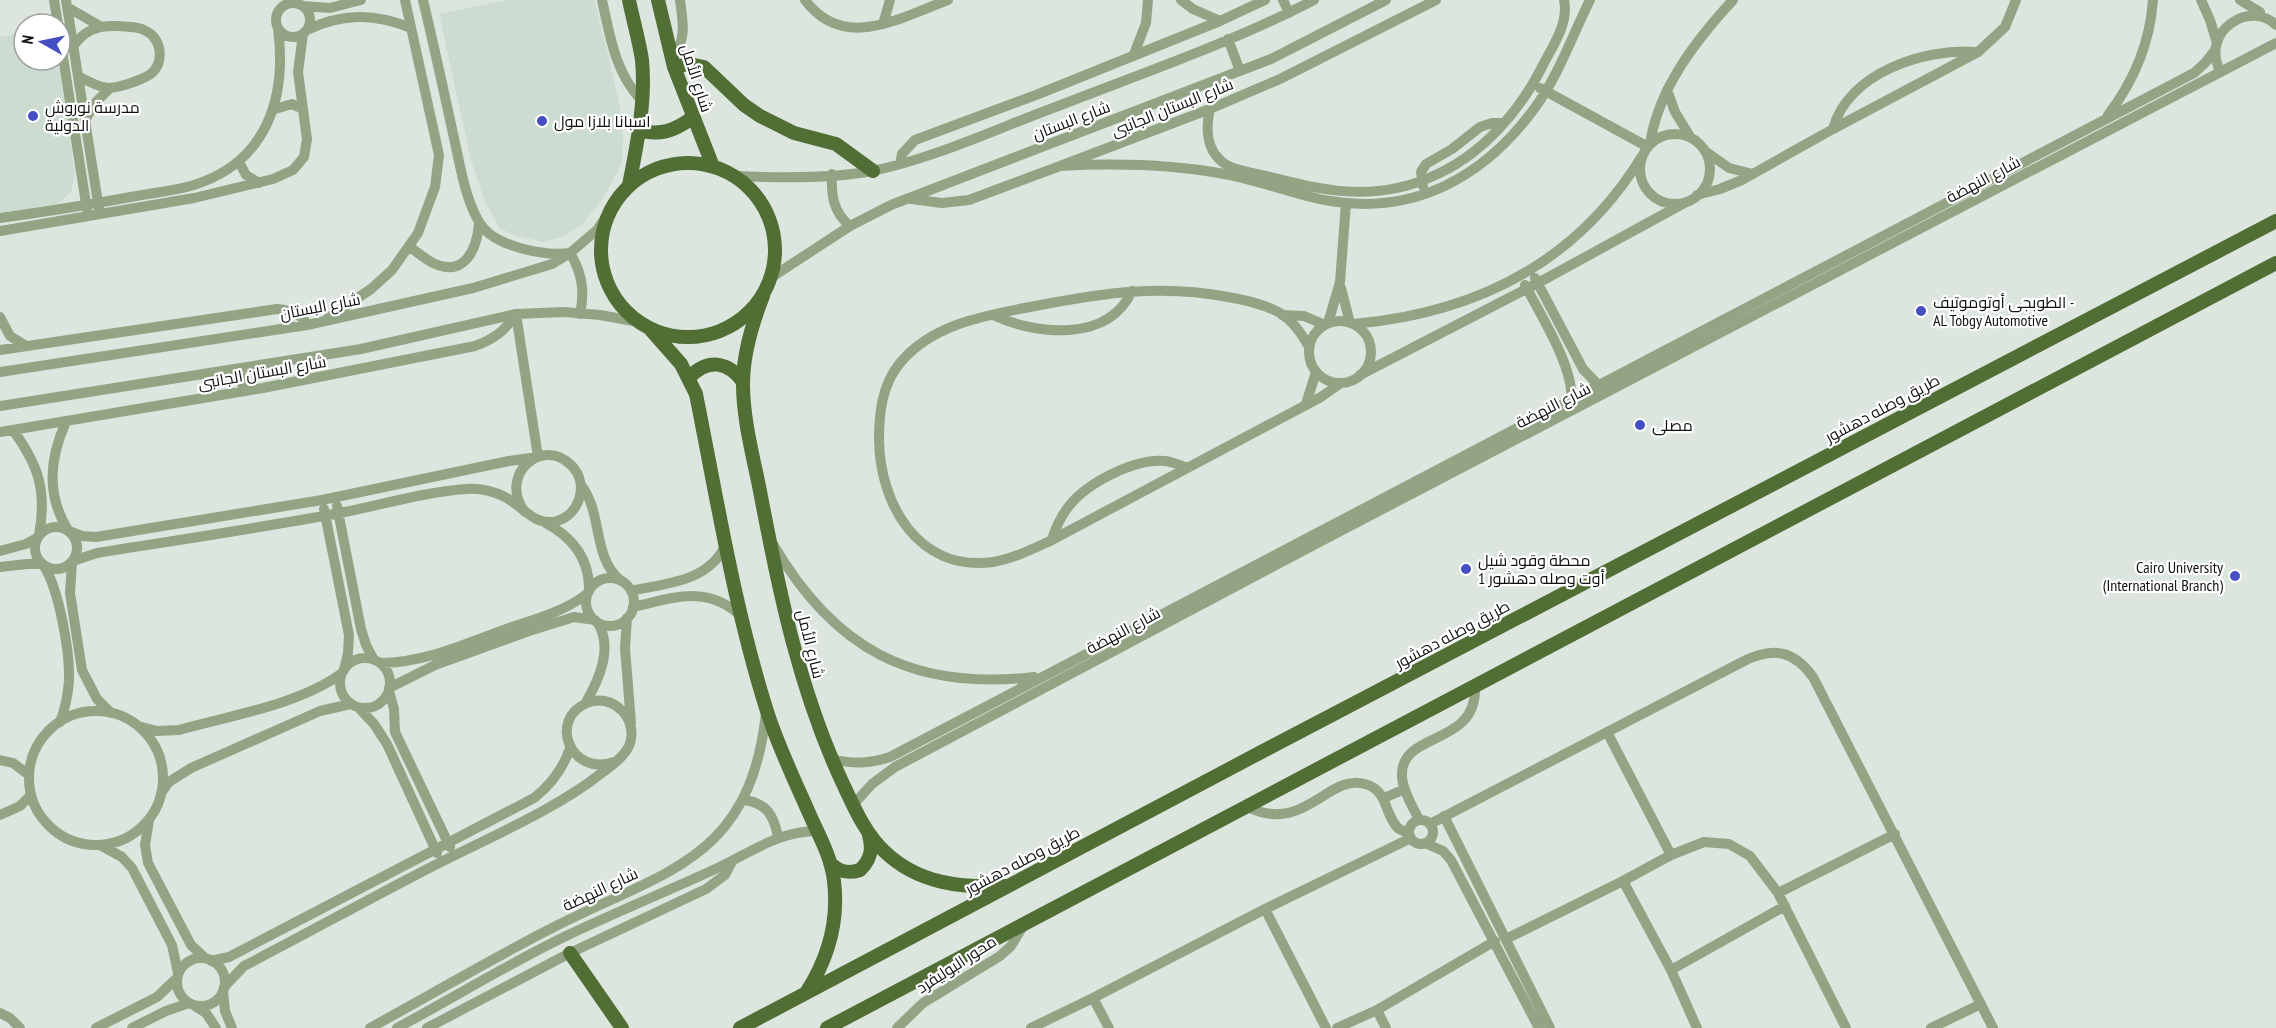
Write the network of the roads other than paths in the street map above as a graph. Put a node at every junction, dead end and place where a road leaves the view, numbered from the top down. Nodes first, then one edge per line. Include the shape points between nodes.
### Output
1 (273, 0) edge
2 (361, 0) edge
3 (405, 0) edge
4 (423, 0) edge
5 (602, 0) edge
6 (629, 0) edge
7 (658, 0) edge
8 (680, 0) edge
9 (805, 0) edge
10 (890, 0) edge
11 (948, 0) edge
12 (1148, 0) edge
13 (1181, 0) edge
14 (1265, 0) edge
15 (1283, 0) edge
16 (1314, 0) edge
17 (1386, 0) edge
18 (1436, 0) edge
19 (1564, 0) edge
20 (1590, 0) edge
21 (1733, 0) edge
22 (2016, 0) edge
23 (2153, 0) edge
24 (2200, 0) edge
25 (2240, 0) edge
26 (66, 3) edge
27 (297, 3) edge
28 (1413, 5) edge
29 (1289, 13) junction
30 (277, 15) junction
31 (2271, 15) edge
32 (1220, 21) junction
33 (883, 24) junction
34 (2276, 25) edge
35 (100, 26) junction
36 (278, 28) junction
37 (411, 28) junction
38 (305, 32) junction
39 (1228, 39) junction
40 (2276, 43) edge
41 (2216, 45) junction
42 (73, 47) junction
43 (1978, 52) junction
44 (1134, 54) junction
45 (673, 63) junction
46 (1240, 71) junction
47 (2220, 71) junction
48 (65, 72) edge
49 (78, 76) junction
50 (1533, 85) junction
51 (110, 88) junction
52 (1667, 90) junction
53 (1545, 91) junction
54 (641, 100) junction
55 (275, 109) junction
56 (303, 109) junction
57 (1210, 109) junction
58 (692, 118) junction
59 (85, 120) junction
60 (1503, 123) junction
61 (2108, 124) junction
62 (1833, 129) junction
63 (638, 130) junction
64 (1692, 139) junction
65 (90, 149) junction
66 (1647, 149) junction
67 (1703, 149) junction
68 (78, 151) junction
69 (239, 162) junction
70 (712, 164) junction
71 (900, 164) junction
72 (1060, 166) junction
73 (873, 171) junction
74 (832, 174) junction
75 (1753, 174) junction
76 (736, 176) junction
77 (1421, 181) junction
78 (259, 183) junction
79 (629, 185) junction
80 (1425, 195) junction
81 (1697, 195) junction
82 (908, 199) junction
83 (616, 202) junction
84 (1686, 202) junction
85 (99, 203) junction
86 (1346, 203) junction
87 (86, 205) junction
88 (100, 215) junction
89 (88, 217) junction
90 (0, 218) edge
91 (2276, 221) edge
92 (479, 223) junction
93 (850, 226) junction
94 (0, 231) edge
95 (410, 246) junction
96 (570, 253) junction
97 (2276, 263) edge
98 (1526, 273) junction
99 (772, 277) junction
100 (1340, 282) junction
101 (1538, 283) junction
102 (1527, 289) junction
103 (1132, 291) junction
104 (763, 296) junction
105 (516, 314) junction
106 (580, 314) junction
107 (992, 315) junction
108 (1282, 315) junction
109 (0, 317) edge
110 (321, 322) junction
111 (1352, 323) junction
112 (1326, 324) junction
113 (307, 325) junction
114 (645, 326) junction
115 (26, 346) junction
116 (1309, 347) junction
117 (0, 350) edge
118 (240, 368) junction
119 (0, 372) edge
120 (1316, 372) junction
121 (1360, 375) junction
122 (689, 378) junction
123 (743, 382) junction
124 (1341, 383) junction
125 (1603, 390) junction
126 (243, 391) junction
127 (1571, 400) junction
128 (1306, 404) junction
129 (0, 406) edge
130 (66, 422) junction
131 (13, 430) junction
132 (0, 432) edge
133 (538, 457) junction
134 (1187, 468) junction
135 (581, 484) junction
136 (335, 498) junction
137 (322, 500) junction
138 (525, 512) junction
139 (338, 513) junction
140 (325, 515) junction
141 (543, 522) junction
142 (68, 530) junction
143 (768, 536) junction
144 (38, 537) junction
145 (1052, 539) junction
146 (727, 543) junction
147 (0, 551) edge
148 (72, 562) junction
149 (43, 565) junction
150 (0, 567) edge
151 (620, 581) junction
152 (631, 591) junction
153 (589, 592) junction
154 (633, 607) junction
155 (741, 616) junction
156 (627, 618) junction
157 (596, 621) junction
158 (1107, 650) junction
159 (377, 661) junction
160 (343, 672) junction
161 (1040, 676) junction
162 (1475, 687) junction
163 (389, 690) junction
164 (585, 704) junction
165 (355, 705) junction
166 (766, 710) junction
167 (111, 713) junction
168 (60, 722) junction
169 (138, 726) junction
170 (631, 727) junction
171 (1607, 732) junction
172 (570, 748) junction
173 (831, 759) junction
174 (0, 760) edge
175 (615, 762) junction
176 (29, 775) junction
177 (1405, 789) junction
178 (161, 793) junction
179 (31, 795) junction
180 (1384, 798) junction
181 (744, 800) junction
182 (853, 805) junction
183 (1248, 807) junction
184 (0, 815) edge
185 (1444, 816) junction
186 (150, 818) junction
187 (1425, 822) junction
188 (817, 831) junction
189 (1895, 834) junction
190 (869, 835) junction
191 (1410, 836) junction
192 (778, 837) junction
193 (448, 843) junction
194 (1425, 843) junction
195 (101, 846) junction
196 (436, 849) junction
197 (1671, 855) junction
198 (454, 856) junction
199 (733, 860) junction
200 (441, 862) junction
201 (831, 863) junction
202 (1623, 881) junction
203 (1011, 885) junction
204 (1778, 893) junction
205 (1785, 906) junction
206 (1265, 909) junction
207 (1026, 921) junction
208 (1500, 940) junction
209 (570, 953) junction
210 (501, 956) junction
211 (208, 959) junction
212 (507, 968) junction
213 (1671, 970) junction
214 (177, 976) junction
215 (224, 989) junction
216 (806, 993) junction
217 (1093, 998) junction
218 (1982, 1004) junction
219 (192, 1005) junction
220 (1377, 1010) junction
221 (0, 1013) edge
222 (21, 1027) edge
223 (96, 1028) edge
224 (132, 1028) edge
225 (216, 1028) edge
226 (232, 1028) edge
227 (370, 1028) edge
228 (397, 1028) edge
229 (427, 1028) edge
230 (622, 1028) edge
231 (740, 1028) edge
232 (827, 1028) edge
233 (897, 1028) edge
234 (1031, 1028) edge
235 (1108, 1028) edge
236 (1326, 1028) edge
237 (1337, 1028) edge
238 (1386, 1028) edge
239 (1539, 1028) edge
240 (1550, 1028) edge
241 (1697, 1028) edge
242 (1846, 1028) edge
243 (1931, 1028) edge
244 (1993, 1028) edge

1 - 30 street
2 - 27 street via 330,8
3 - 37 street
4 - 92 street via 463,177
5 - 54 street via 619,67
6 - 54 main road via 642,58
7 - 45 main road, شارع الأمل
8 - 45 street via 684,34
9 - 33 street via 821,18 845,28
10 - 33 street
11 - 33 street
12 - 44 street via 1146,23
13 - 32 street
14 - 32 street
15 - 29 street
16 - 29 street, شارع البستان
17 - 46 street, شارع البستان via 1305,43
18 - 28 street, شارع البستان الجانبى
19 - 50 street via 1561,29
20 - 53 street
21 - 52 street via 1705,32
22 - 43 street via 2005,27
23 - 61 street via 2141,58
24 - 41 street
25 - 31 street
26 - 35 street
26 - 42 street
27 - 30 street via 284,6
27 - 38 street via 307,10 310,20
28 - 57 street, شارع البستان الجانبى via 1280,79
29 - 39 street, شارع البستان
30 - 36 street
31 - 34 street
31 - 41 street, شارع النهضة via 2238,16 2225,26
32 - 44 street
35 - 42 street
35 - 51 street via 144,30 160,51 156,68 148,76
36 - 38 street via 292,37
36 - 55 street via 281,69
37 - 38 street via 366,16 336,19
37 - 95 street via 439,155 431,203
38 - 56 street via 298,65
39 - 46 street
39 - 71 street, شارع البستان
40 - 47 street, شارع النهضة
41 - 47 street
41 - 61 street, شارع النهضة via 2194,73
42 - 49 street
43 - 62 street
43 - 62 street via 1927,56 1877,76 1847,100
44 - 71 street via 915,140 902,154
45 - 58 main road, شارع الأمل
45 - 73 main road via 704,67 760,116 794,133 836,144
46 - 82 street, شارع البستان
47 - 61 street, شارع النهضة
48 - 68 street
49 - 51 street
49 - 59 street
50 - 53 street
50 - 60 street
51 - 59 street
52 - 64 street
52 - 66 street
53 - 66 street
53 - 80 street via 1497,151 1466,175
54 - 63 main road
55 - 56 street via 292,104
55 - 69 street
56 - 78 street via 307,139 301,162 287,173
57 - 72 street, شارع البستان الجانبى
57 - 77 street via 1209,142 1218,159 1232,167 1340,192 1377,192
58 - 63 main road via 663,133
58 - 70 main road, شارع الأمل
59 - 65 street
60 - 77 street via 1467,157
60 - 77 street via 1480,127 1426,164
61 - 125 street, شارع النهضة
62 - 75 street
63 - 79 main road
64 - 66 street via 1670,134
64 - 67 street
65 - 68 street
65 - 85 street
66 - 84 street via 1641,176 1650,193 1666,202
66 - 98 street via 1622,187 1587,227
67 - 75 street via 1722,164
67 - 81 street via 1709,173
68 - 87 street
69 - 78 street via 246,175
69 - 85 street via 192,186
70 - 76 main road
70 - 79 main road via 666,165
71 - 73 street, شارع البستان
72 - 82 street, شارع البستان الجانبى via 969,200 942,203
72 - 86 street via 1126,164 1206,171
73 - 74 street, شارع البستان
74 - 76 street, شارع البستان
74 - 93 street via 835,207
75 - 81 street
76 - 99 main road via 757,195 771,220 777,248
77 - 80 street
78 - 88 street
79 - 83 main road
80 - 86 street via 1384,204
81 - 84 street
82 - 93 street, شارع البستان
83 - 96 street, شارع البستان via 597,230
83 - 114 main road via 602,232 602,267 615,298
84 - 101 street
85 - 87 street
85 - 88 street
86 - 100 street
87 - 89 street
87 - 90 street
88 - 89 street
89 - 94 street
91 - 203 main road, طريق وصله دهشور
92 - 95 street via 475,248 457,265 432,263
92 - 96 street via 506,242 526,250
93 - 99 street, شارع البستان
95 - 110 street via 382,280
96 - 106 street via 582,282
96 - 110 street, شارع البستان via 543,267 473,288
97 - 162 main road
98 - 101 street
98 - 102 street
98 - 111 street via 1475,298 1428,313
99 - 104 main road
100 - 111 street
100 - 112 street
101 - 102 street
101 - 125 street via 1583,369
102 - 121 street
102 - 127 street via 1567,370
103 - 107 street
103 - 107 street via 1113,315 1081,328 1037,329
103 - 108 street via 1212,294 1260,304
104 - 114 main road via 750,313 714,334 672,336
104 - 123 main road, شارع الأمل via 748,339
105 - 106 street
105 - 118 street via 361,349
105 - 126 street, شارع البستان الجانبى via 498,336 475,346
105 - 133 street
106 - 114 street
107 - 145 street via 936,334 909,354 893,373 883,396 880,421 879,446 886,487 896,513 911,533 932,549 955,559 993,562
108 - 112 street via 1304,316
108 - 116 street
109 - 115 street via 10,336
110 - 113 street, شارع البستان
111 - 112 street
111 - 121 street via 1370,343 1369,360
112 - 116 street via 1314,334
113 - 115 street via 299,315 277,309
113 - 119 street, شارع البستان
114 - 122 main road via 671,351
115 - 117 street
116 - 120 street
118 - 126 street
118 - 129 street
120 - 124 street
120 - 128 street
121 - 124 street
122 - 123 main road via 703,367 721,365
122 - 146 main road via 696,394
123 - 143 main road, شارع الأمل
124 - 128 street
125 - 127 street, شارع النهضة
125 - 158 street, شارع النهضة
126 - 130 street, شارع البستان الجانبى
127 - 158 street, شارع النهضة via 1322,528
128 - 134 street
130 - 131 street, شارع البستان الجانبى
130 - 142 street via 55,450 51,478 56,505
131 - 132 street, شارع البستان الجانبى
131 - 144 street via 39,474 43,507
133 - 135 street via 557,456 566,460
133 - 136 street
133 - 138 street via 529,461 517,476 516,495
134 - 145 street
134 - 145 street via 1155,461 1131,466 1101,480 1069,506
135 - 141 street via 581,495 572,513 563,519
135 - 151 street via 591,501 606,563
136 - 137 street
136 - 139 street
137 - 140 street
137 - 142 street via 96,537
138 - 139 street via 493,492 468,489
138 - 141 street
139 - 140 street
139 - 159 street via 361,629
140 - 148 street via 97,553
140 - 160 street via 349,635
141 - 153 street via 565,535 581,554 588,572
142 - 144 street via 52,527
142 - 148 street via 78,550
143 - 161 street via 818,606 880,656 954,679
143 - 173 main road, شارع الأمل via 801,678
144 - 147 street
144 - 149 street via 35,552
146 - 152 street via 714,562 696,576
146 - 155 main road
148 - 149 street via 55,570
148 - 167 street via 70,593 82,670 97,699
149 - 150 street
149 - 168 street via 57,594 69,670
151 - 152 street
151 - 153 street via 599,581
152 - 154 street
153 - 157 street via 587,608
153 - 159 street via 563,609 433,655 410,661
154 - 155 street via 700,596 722,603
154 - 156 street
155 - 166 main road
156 - 157 street via 613,626
156 - 170 street via 625,648
157 - 163 street via 574,617 529,631 435,664
157 - 164 street via 604,640 603,658 598,681
158 - 161 street, شارع النهضة
158 - 182 street, شارع النهضة via 895,767
159 - 160 street via 361,658
159 - 163 street via 388,674
160 - 165 street via 341,687 346,699
160 - 169 street via 304,695 179,730 157,731
161 - 173 street, شارع النهضة via 890,757 867,763
162 - 177 street via 1473,706 1463,723 1409,754 1402,770
162 - 183 main road
163 - 165 street via 376,705
163 - 193 street via 395,732
164 - 170 street via 614,704 628,717
164 - 172 street via 577,709 567,727
165 - 178 street via 320,711 191,768 169,782
165 - 196 street via 387,744
166 - 181 street, شارع النهضة via 759,755
166 - 188 main road
167 - 168 street via 84,712
167 - 169 street
168 - 176 street via 38,745
169 - 178 street via 158,756
170 - 175 street via 628,747
171 - 185 street
171 - 189 street via 1761,653 1791,656 1804,664 1813,677
171 - 197 street
172 - 175 street via 594,765
172 - 193 street via 558,775 534,798
173 - 182 main road, شارع الأمل
174 - 176 street via 13,763
175 - 198 street via 563,798
176 - 179 street
177 - 180 street
177 - 187 street
178 - 186 street
179 - 184 street via 20,806
179 - 195 street via 38,813 65,838
180 - 183 street via 1365,783 1355,783 1285,814 1265,814
180 - 191 street via 1397,827
181 - 192 street via 754,801 771,813
181 - 210 street, شارع النهضة via 717,836 682,865
182 - 190 main road, شارع الأمل
183 - 207 main road
185 - 187 street
185 - 208 street
186 - 195 street via 128,837
186 - 211 street via 145,836 148,864 191,945
187 - 191 street via 1412,825
187 - 194 street via 1432,835
188 - 192 street, شارع النهضة
188 - 201 main road
189 - 204 street
189 - 218 street
190 - 201 main road via 870,858 860,870 844,872
190 - 203 main road, شارع الأمل via 893,858 944,884
191 - 194 street via 1417,843
191 - 206 street
192 - 199 street, شارع النهضة
193 - 196 street
193 - 198 street
194 - 208 street via 1443,851 1451,860
195 - 214 street via 122,857 132,868 172,945
196 - 200 street
196 - 211 street via 229,957
197 - 202 street
197 - 204 street via 1704,842 1729,844 1750,856
198 - 200 street
199 - 209 street via 725,875 706,889
199 - 212 street, شارع النهضة via 564,937
200 - 215 street via 244,966
201 - 216 main road via 836,894 834,927 824,962
202 - 208 street
202 - 213 street
203 - 216 main road, طريق وصله دهشور
204 - 205 street
205 - 213 street
205 - 242 street
206 - 217 street
206 - 236 street
207 - 232 main road
207 - 233 street, محور البوليفرد via 1000,956 923,1003
208 - 220 street
208 - 239 street
208 - 240 street
209 - 229 street
209 - 230 main road
210 - 212 street
210 - 227 street, شارع النهضة
211 - 214 street via 189,961
211 - 215 street via 224,975
212 - 228 street, شارع النهضة
213 - 241 street
214 - 219 street via 177,989
214 - 223 street via 157,997
215 - 219 street via 209,1005
215 - 226 street via 225,1011
216 - 231 main road, طريق وصله دهشور
217 - 234 street
217 - 235 street
218 - 243 street
218 - 244 street
219 - 224 street via 166,1011
219 - 225 street via 206,1013
220 - 237 street
220 - 238 street
221 - 222 street

